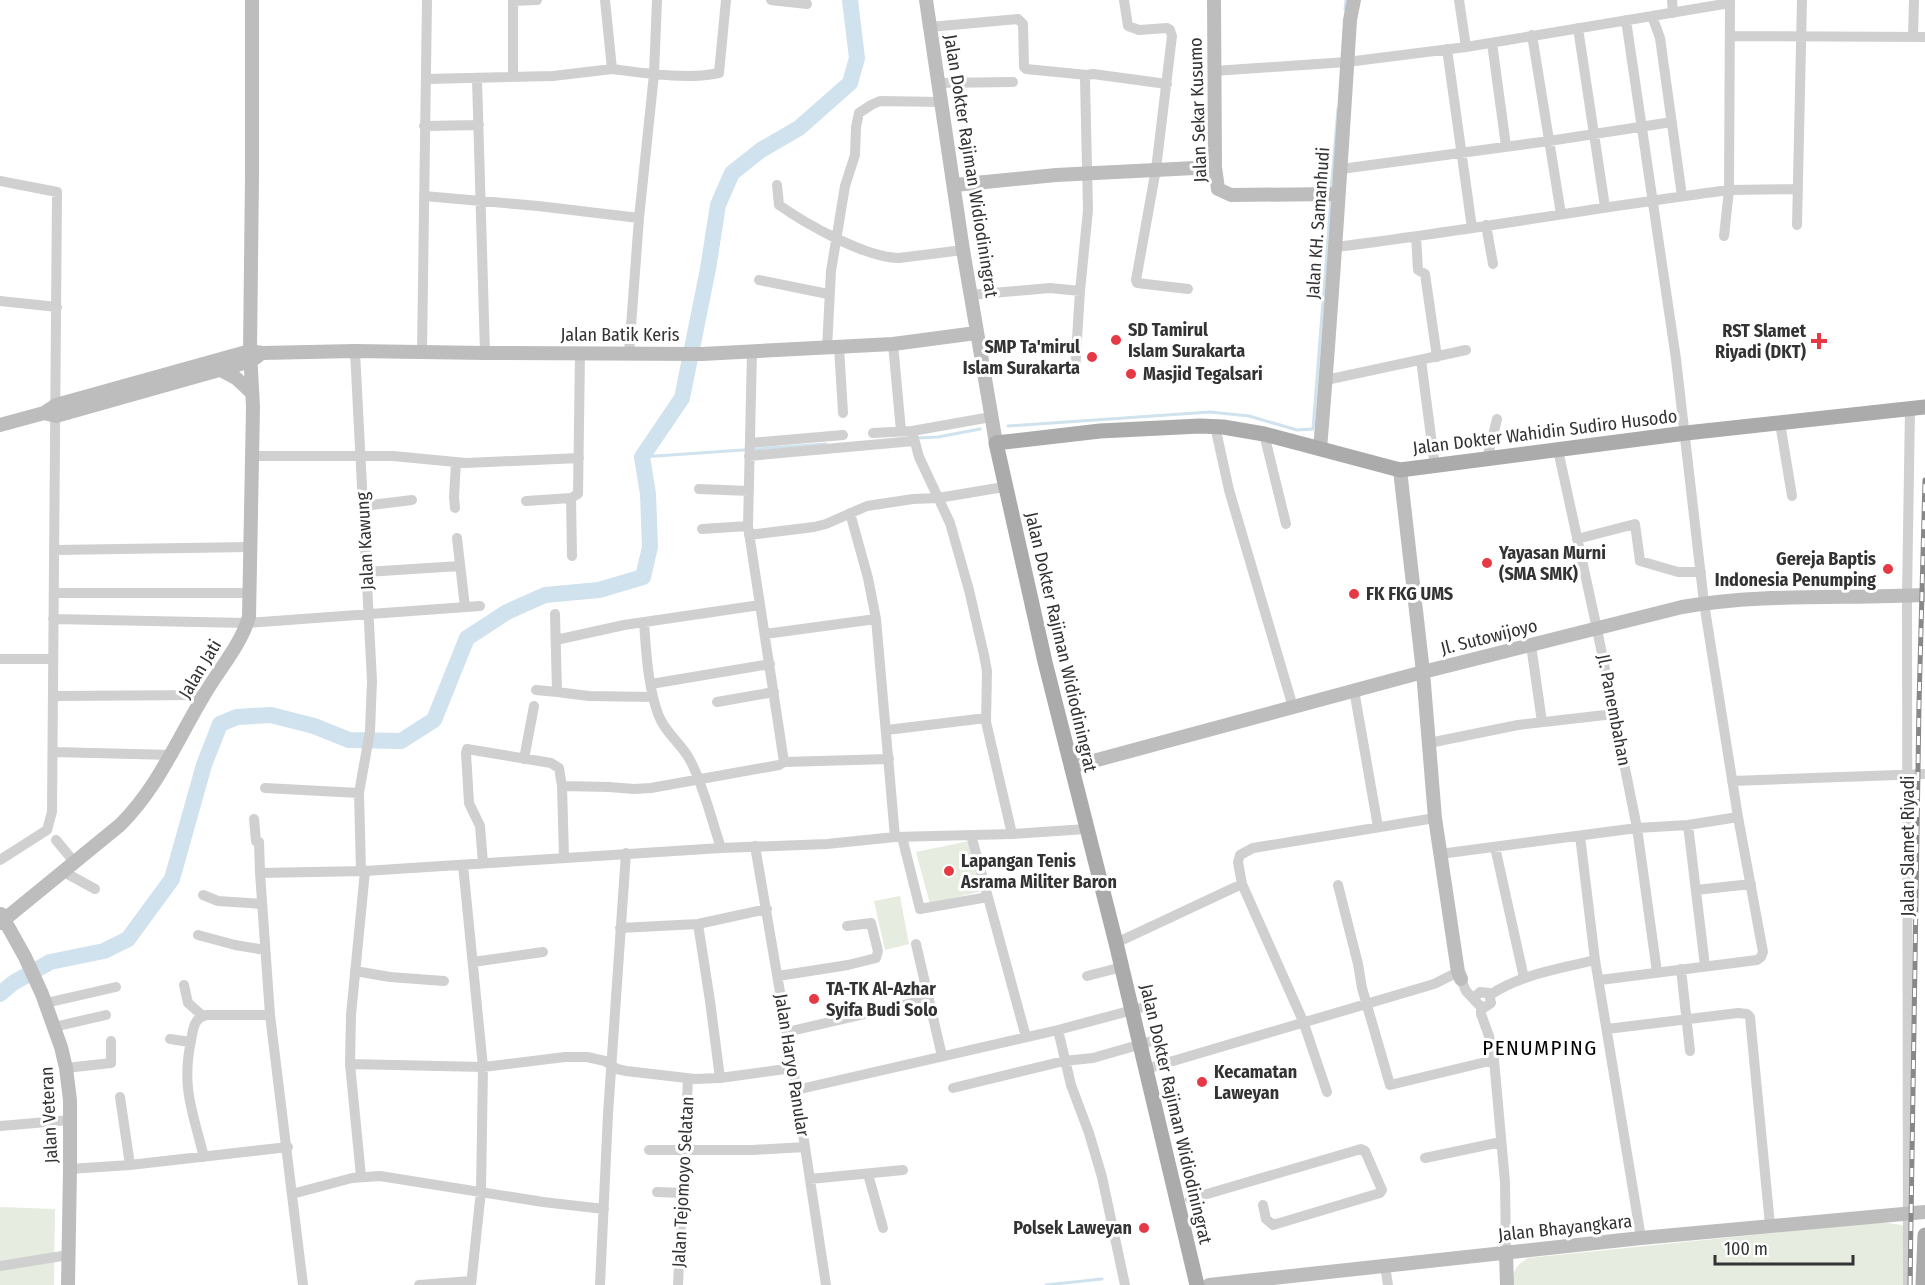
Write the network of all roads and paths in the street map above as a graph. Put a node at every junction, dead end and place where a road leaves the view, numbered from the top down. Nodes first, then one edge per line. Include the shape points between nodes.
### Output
1 (252, 0) edge
2 (427, 0) edge
3 (513, 0) edge
4 (537, 0) edge
5 (605, 0) edge
6 (657, 0) edge
7 (726, 0) edge
8 (771, 0) edge
9 (926, 0) edge
10 (1124, 0) edge
11 (1214, 0) edge
12 (1354, 0) edge
13 (1459, 0) edge
14 (1672, 0) edge
15 (1802, 0) edge
16 (1914, 0) edge
17 (1730, 2) edge
18 (807, 4) dead end
19 (1672, 13) junction
20 (1652, 16) junction
21 (1626, 20) junction
22 (930, 27) junction
23 (1578, 28) junction
24 (1532, 35) junction
25 (1731, 36) junction
26 (1801, 37) junction
27 (1913, 37) junction
28 (1925, 37) edge
29 (1492, 43) junction
30 (1466, 47) junction
31 (1447, 49) junction
32 (1342, 62) junction
33 (612, 69) junction
34 (1214, 71) junction
35 (654, 74) junction
36 (1087, 75) junction
37 (513, 77) junction
38 (477, 79) junction
39 (426, 80) junction
40 (1013, 81) dead end
41 (938, 83) junction
42 (1167, 84) junction
43 (940, 102) junction
44 (1672, 122) junction
45 (479, 125) junction
46 (424, 126) junction
47 (1642, 127) junction
48 (1594, 134) junction
49 (1549, 141) junction
50 (1506, 146) junction
51 (1460, 152) junction
52 (1215, 167) junction
53 (1156, 169) junction
54 (1341, 169) junction
55 (1086, 174) junction
56 (0, 181) edge
57 (777, 185) dead end
58 (955, 185) junction
59 (1798, 189) junction
60 (1729, 190) junction
61 (1336, 194) junction
62 (424, 196) junction
63 (1682, 196) junction
64 (482, 200) junction
65 (1652, 200) junction
66 (1605, 207) junction
67 (1561, 214) junction
68 (639, 218) junction
69 (1486, 225) junction
70 (1797, 225) dead end
71 (1472, 228) junction
72 (1724, 236) dead end
73 (837, 237) junction
74 (1416, 237) junction
75 (1336, 247) junction
76 (963, 250) junction
77 (1493, 264) dead end
78 (759, 280) dead end
79 (1188, 289) dead end
80 (1080, 291) junction
81 (828, 294) junction
82 (970, 295) junction
83 (0, 301) edge
84 (57, 307) junction
85 (976, 333) junction
86 (893, 344) junction
87 (833, 348) junction
88 (1466, 350) dead end
89 (355, 351) junction
90 (752, 351) junction
91 (422, 352) junction
92 (485, 353) junction
93 (580, 353) junction
94 (629, 353) junction
95 (254, 355) junction
96 (1437, 357) junction
97 (1421, 360) junction
98 (221, 370) junction
99 (1076, 371) dead end
100 (171, 378) junction
101 (1326, 380) junction
102 (252, 393) junction
103 (1917, 407) edge
104 (52, 412) junction
105 (843, 413) dead end
106 (991, 417) junction
107 (1497, 419) dead end
108 (1780, 423) junction
109 (0, 425) edge
110 (1215, 426) junction
111 (873, 433) dead end
112 (1686, 433) junction
113 (1264, 434) junction
114 (843, 435) dead end
115 (910, 436) junction
116 (996, 443) junction
117 (750, 450) junction
118 (1320, 450) junction
119 (1558, 450) junction
120 (360, 455) junction
121 (252, 456) junction
122 (579, 458) junction
123 (1487, 459) junction
124 (456, 462) junction
125 (1435, 466) junction
126 (1400, 470) junction
127 (1004, 487) junction
128 (699, 489) dead end
129 (749, 491) junction
130 (1792, 496) dead end
131 (571, 498) junction
132 (938, 498) junction
133 (412, 500) dead end
134 (526, 501) dead end
135 (363, 506) junction
136 (455, 508) dead end
137 (850, 513) junction
138 (1286, 524) dead end
139 (702, 529) dead end
140 (749, 530) junction
141 (457, 538) dead end
142 (1577, 539) junction
143 (250, 548) junction
144 (55, 550) junction
145 (572, 556) dead end
146 (460, 566) junction
147 (366, 572) junction
148 (1701, 572) junction
149 (54, 593) junction
150 (250, 593) junction
151 (1925, 595) edge
152 (1907, 596) junction
153 (1704, 603) junction
154 (760, 605) junction
155 (480, 606) dead end
156 (465, 607) junction
157 (555, 614) dead end
158 (368, 615) junction
159 (53, 619) junction
160 (876, 619) junction
161 (644, 622) junction
162 (247, 623) junction
163 (1597, 629) junction
164 (765, 634) junction
165 (556, 639) junction
166 (1531, 645) junction
167 (0, 659) edge
168 (53, 659) junction
169 (770, 664) junction
170 (1423, 672) junction
171 (651, 684) junction
172 (536, 690) dead end
173 (1354, 690) junction
174 (557, 692) junction
175 (774, 692) junction
176 (203, 695) junction
177 (53, 696) junction
178 (653, 696) junction
179 (717, 702) dead end
180 (534, 706) dead end
181 (1293, 707) junction
182 (1614, 714) junction
183 (986, 718) junction
184 (1542, 722) junction
185 (887, 730) junction
186 (1429, 743) junction
187 (53, 752) junction
188 (172, 754) junction
189 (524, 759) junction
190 (889, 759) junction
191 (784, 762) junction
192 (1071, 766) junction
193 (1908, 773) junction
194 (1925, 774) edge
195 (698, 781) junction
196 (1732, 781) junction
197 (562, 786) junction
198 (266, 788) dead end
199 (359, 793) junction
200 (1738, 817) junction
201 (254, 819) dead end
202 (1435, 819) junction
203 (1688, 825) junction
204 (1378, 827) junction
205 (1637, 828) junction
206 (1086, 829) junction
207 (1012, 834) junction
208 (971, 835) junction
209 (1580, 836) junction
210 (898, 837) junction
211 (56, 840) dead end
212 (755, 846) junction
213 (1495, 847) junction
214 (721, 848) junction
215 (626, 853) junction
216 (1440, 854) junction
217 (564, 857) junction
218 (0, 860) edge
219 (75, 862) junction
220 (483, 863) junction
221 (463, 865) junction
222 (363, 871) junction
223 (64, 872) junction
224 (260, 873) junction
225 (1242, 884) junction
226 (1750, 884) junction
227 (1338, 885) dead end
228 (95, 889) dead end
229 (1696, 890) junction
230 (203, 895) dead end
231 (988, 897) junction
232 (262, 904) junction
233 (767, 909) junction
234 (1, 919) edge
235 (698, 924) junction
236 (847, 926) dead end
237 (620, 928) junction
238 (198, 935) dead end
239 (1116, 943) junction
240 (916, 944) dead end
241 (265, 950) junction
242 (543, 952) dead end
243 (1595, 960) junction
244 (473, 962) junction
245 (1705, 966) junction
246 (1122, 967) junction
247 (1681, 969) junction
248 (355, 971) junction
249 (1658, 972) junction
250 (778, 976) junction
251 (1087, 976) dead end
252 (1460, 976) junction
253 (1524, 978) junction
254 (1600, 980) junction
255 (444, 981) dead end
256 (184, 985) dead end
257 (116, 987) dead end
258 (44, 999) junction
259 (929, 999) junction
260 (1482, 1000) junction
261 (1366, 1003) junction
262 (1138, 1009) junction
263 (106, 1015) dead end
264 (270, 1015) junction
265 (202, 1016) junction
266 (1687, 1020) junction
267 (1304, 1021) junction
268 (54, 1027) junction
269 (1607, 1029) junction
270 (1058, 1030) junction
271 (787, 1032) junction
272 (1026, 1037) junction
273 (170, 1039) dead end
274 (111, 1041) dead end
275 (190, 1042) junction
276 (1146, 1043) junction
277 (1690, 1051) dead end
278 (942, 1056) junction
279 (1494, 1060) junction
280 (1064, 1061) junction
281 (350, 1064) junction
282 (611, 1065) junction
283 (483, 1067) junction
284 (66, 1068) junction
285 (793, 1068) junction
286 (1146, 1069) junction
287 (720, 1078) junction
288 (688, 1079) junction
289 (953, 1088) dead end
290 (796, 1090) junction
291 (1327, 1092) dead end
292 (120, 1097) dead end
293 (70, 1120) junction
294 (0, 1126) edge
295 (1501, 1142) junction
296 (805, 1147) junction
297 (288, 1148) junction
298 (649, 1150) dead end
299 (684, 1151) junction
300 (204, 1157) junction
301 (1425, 1158) dead end
302 (130, 1165) junction
303 (70, 1169) junction
304 (903, 1170) dead end
305 (868, 1174) junction
306 (361, 1176) junction
307 (810, 1179) junction
308 (481, 1191) junction
309 (657, 1192) dead end
310 (682, 1193) junction
311 (292, 1194) junction
312 (1190, 1199) dead end
313 (1263, 1205) dead end
314 (604, 1209) junction
315 (1925, 1212) edge
316 (1909, 1214) junction
317 (1770, 1225) junction
318 (883, 1228) dead end
319 (1925, 1234) edge
320 (1641, 1238) junction
321 (1506, 1252) junction
322 (68, 1255) junction
323 (0, 1266) edge
324 (1386, 1266) junction
325 (1323, 1279) edge
326 (471, 1283) edge
327 (68, 1285) edge
328 (303, 1285) edge
329 (419, 1285) edge
330 (600, 1285) edge
331 (678, 1285) edge
332 (826, 1285) edge
333 (1125, 1285) edge
334 (1197, 1285) edge
335 (1209, 1285) edge
336 (1388, 1285) edge
337 (1507, 1285) edge
338 (1908, 1285) edge
339 (1923, 1285) edge

1 - 95 main road, Jalan Jati
2 - 39 street
3 - 4 street
3 - 37 street
5 - 33 street
6 - 35 street
7 - 35 street via 719,73
8 - 18 street
9 - 22 main road, Jalan Dokter Rajiman Widiodiningrat
10 - 42 street via 1128,26 1140,30 1167,28 1172,33
11 - 34 main road, Jalan Sekar Kusumo
12 - 32 main road, Jalan KH. Samanhudi
13 - 30 street
14 - 19 street
15 - 26 street
16 - 27 street
17 - 19 street
17 - 25 street
19 - 20 street
20 - 21 street
20 - 44 street via 1660,38
21 - 23 street
21 - 47 street
22 - 36 street via 1018,19 1023,24 1025,68
22 - 41 main road, Jalan Dokter Rajiman Widiodiningrat
23 - 24 street
23 - 48 street
24 - 29 street
24 - 49 street
25 - 26 street
25 - 60 street
26 - 27 street
26 - 59 street
27 - 28 street
29 - 30 street
29 - 50 street
30 - 31 street
31 - 32 street
31 - 51 street
32 - 34 street
32 - 54 main road, Jalan KH. Samanhudi
33 - 35 street
33 - 37 street
34 - 52 main road, Jalan Sekar Kusumo
35 - 68 street
36 - 42 street
36 - 55 street
37 - 38 street
38 - 39 street
38 - 45 street
39 - 46 street
40 - 41 street
41 - 43 main road, Jalan Dokter Rajiman Widiodiningrat
42 - 53 street
43 - 58 main road, Jalan Dokter Rajiman Widiodiningrat
43 - 73 street via 880,101 859,113 855,155 845,186
44 - 47 street
44 - 63 street
45 - 46 street
45 - 64 street
46 - 62 street
47 - 48 street
47 - 65 street
48 - 49 street
48 - 66 street
49 - 50 street
49 - 67 street
50 - 51 street
51 - 54 street
51 - 71 street
52 - 53 main road
52 - 61 main road, Jalan Sekar Kusumo via 1216,185 1227,194
53 - 55 main road
53 - 79 street via 1136,280
54 - 61 main road, Jalan KH. Samanhudi
55 - 58 main road
55 - 80 street via 1088,210
56 - 84 street via 57,192
57 - 73 street via 779,205 810,226
58 - 76 main road, Jalan Dokter Rajiman Widiodiningrat
59 - 60 street
59 - 70 street
60 - 63 street
60 - 72 street
61 - 75 main road, Jalan KH. Samanhudi
62 - 64 street
62 - 91 street
63 - 65 street
64 - 68 street
64 - 92 street
65 - 66 street
65 - 112 street
66 - 67 street
67 - 69 street
68 - 94 street
69 - 71 street
69 - 77 street
71 - 74 street
73 - 76 street via 889,258
73 - 81 street
74 - 75 street
74 - 96 street via 1418,270 1425,274
75 - 101 main road, Jalan KH. Samanhudi
76 - 82 main road, Jalan Dokter Rajiman Widiodiningrat
78 - 81 street
80 - 82 street via 1050,288
80 - 99 street
81 - 87 street
82 - 85 main road, Jalan Dokter Rajiman Widiodiningrat
83 - 84 street
84 - 104 street
85 - 86 main road, Jalan Batik Keris
85 - 106 main road, Jalan Dokter Rajiman Widiodiningrat
86 - 87 main road, Jalan Batik Keris
86 - 115 street
87 - 90 main road, Jalan Batik Keris
87 - 105 street
88 - 96 street
89 - 91 main road, Jalan Batik Keris
89 - 95 main road, Jalan Batik Keris
89 - 120 street, Jalan Kawung
90 - 94 main road, Jalan Batik Keris
90 - 117 street
91 - 92 main road, Jalan Batik Keris
92 - 93 main road, Jalan Batik Keris
93 - 94 main road, Jalan Batik Keris
93 - 122 street
95 - 98 main road
95 - 100 main road
95 - 102 main road, Jalan Jati
96 - 97 street
97 - 101 street
97 - 125 street
98 - 100 main road
98 - 102 main road
100 - 104 main road
101 - 118 main road, Jalan KH. Samanhudi
102 - 121 main road, Jalan Jati
103 - 108 main road, Jalan Dokter Wahidin Sudiro Husodo
103 - 152 street, Jalan Slamet Riyadi
104 - 109 main road
104 - 144 street
106 - 115 street
106 - 116 main road, Jalan Dokter Rajiman Widiodiningrat
107 - 123 street
108 - 112 main road, Jalan Dokter Wahidin Sudiro Husodo
108 - 130 street
110 - 113 main road, Jalan Dokter Wahidin Sudiro Husodo
110 - 116 main road, Jalan Dokter Wahidin Sudiro Husodo via 1100,431
110 - 181 street via 1229,490
111 - 115 street
112 - 119 main road, Jalan Dokter Wahidin Sudiro Husodo
112 - 148 street
113 - 118 main road, Jalan Dokter Wahidin Sudiro Husodo
113 - 138 street
114 - 117 street
115 - 117 street
115 - 132 street
116 - 127 main road, Jalan Dokter Rajiman Widiodiningrat
117 - 129 street
118 - 126 main road, Jalan Dokter Wahidin Sudiro Husodo
119 - 123 main road, Jalan Dokter Wahidin Sudiro Husodo
119 - 142 street, Jl. Panembahan
120 - 121 street
120 - 124 street
120 - 135 street, Jalan Kawung
121 - 143 main road, Jalan Jati
122 - 124 street
122 - 131 street via 579,491
123 - 125 main road, Jalan Dokter Wahidin Sudiro Husodo
124 - 136 street
125 - 126 main road, Jalan Dokter Wahidin Sudiro Husodo
126 - 170 main road
127 - 132 street
127 - 192 main road, Jalan Dokter Rajiman Widiodiningrat
128 - 129 street
129 - 140 street
131 - 134 street
131 - 145 street
132 - 137 street via 894,501
132 - 183 street via 956,542 984,654
133 - 135 street
135 - 147 street, Jalan Kawung
137 - 140 street via 814,527
137 - 160 street
139 - 140 street
140 - 154 street
141 - 146 street
142 - 148 street via 1635,524 1641,561 1678,572
142 - 163 street, Jl. Panembahan
143 - 144 street
143 - 150 main road, Jalan Jati
144 - 149 street
146 - 147 street
146 - 156 street
147 - 158 street, Jalan Kawung
148 - 153 street
149 - 150 street
149 - 159 street
150 - 162 main road, Jalan Jati
151 - 152 main road, Jl. Sutowijoyo
152 - 153 main road, Jl. Sutowijoyo
152 - 193 street, Jalan Slamet Riyadi
153 - 163 main road, Jl. Sutowijoyo
153 - 196 street
154 - 161 street
154 - 164 street
155 - 156 street
156 - 158 street
157 - 165 street
158 - 162 street
158 - 199 street, Jalan Kawung via 372,700
159 - 162 street
159 - 168 street
160 - 164 street
160 - 185 street
161 - 165 street
161 - 171 street
162 - 176 main road, Jalan Jati
163 - 166 main road, Jl. Sutowijoyo
163 - 182 street, Jl. Panembahan
164 - 169 street
165 - 174 street
166 - 170 main road, Jl. Sutowijoyo
166 - 184 street
167 - 168 street
168 - 177 street
169 - 171 street
169 - 175 street
170 - 173 main road, Jl. Sutowijoyo
170 - 186 main road
171 - 178 street
172 - 174 street
173 - 181 main road, Jl. Sutowijoyo
173 - 204 street
174 - 178 street
175 - 179 street
175 - 191 street
176 - 177 street
176 - 188 main road, Jalan Jati
177 - 187 street
178 - 195 street via 662,723 689,758
180 - 189 street
181 - 192 main road, Jl. Sutowijoyo
182 - 184 street
182 - 205 street, Jl. Panembahan
183 - 185 street
183 - 207 street
184 - 186 street
185 - 190 street
186 - 202 main road
187 - 188 street
187 - 218 street via 52,812 47,830
188 - 219 main road, Jalan Jati via 135,809
189 - 197 street via 555,765
189 - 220 street via 466,750 469,803 480,826
190 - 191 street
190 - 210 street
191 - 195 street
192 - 206 main road, Jalan Dokter Rajiman Widiodiningrat
193 - 194 street
193 - 196 street
193 - 316 street, Jalan Slamet Riyadi
195 - 197 street via 634,789
195 - 214 street
196 - 200 street
197 - 217 street
198 - 199 street
199 - 222 street, Jalan Kawung
200 - 203 street
200 - 226 street
201 - 224 street
202 - 204 street
202 - 216 main road
203 - 205 street
203 - 229 street
204 - 225 street via 1245,851 1238,862
205 - 209 street
205 - 249 street, Jl. Panembahan
206 - 207 street
206 - 239 main road, Jalan Dokter Rajiman Widiodiningrat
207 - 208 street
208 - 210 street
208 - 231 street
209 - 213 street
209 - 243 street
210 - 212 street
210 - 231 street via 920,909
211 - 219 street
212 - 214 street
212 - 233 street, Jalan Haryo Panular
213 - 216 street
213 - 253 street
214 - 215 street
215 - 217 street
215 - 237 street
216 - 252 main road
217 - 220 street
219 - 223 main road, Jalan Jati
220 - 221 street
221 - 222 street
221 - 244 street
222 - 224 street
222 - 248 street, Jalan Kawung
223 - 228 street
223 - 234 main road, Jalan Jati
224 - 232 street
225 - 239 street
225 - 267 street
226 - 229 street
226 - 245 street via 1761,957
227 - 261 street
229 - 245 street
230 - 232 street via 218,901
231 - 272 street
232 - 241 street
233 - 235 street
233 - 250 street, Jalan Haryo Panular
234 - 258 main road, Jalan Veteran
235 - 237 street
235 - 287 street
236 - 250 street via 871,923 876,958
237 - 282 street
238 - 241 street
239 - 246 main road, Jalan Dokter Rajiman Widiodiningrat
240 - 259 street
241 - 264 street
242 - 244 street
243 - 253 street
243 - 254 street
244 - 283 street
245 - 247 street
246 - 251 street
246 - 262 main road, Jalan Dokter Rajiman Widiodiningrat
247 - 249 street
247 - 266 street
248 - 255 street
248 - 281 street, Jalan Kawung
249 - 254 street
250 - 271 street, Jalan Haryo Panular
252 - 260 street via 1466,991
252 - 261 street
253 - 260 street
254 - 269 street
256 - 265 street via 188,1004
257 - 258 street
258 - 268 main road, Jalan Veteran
259 - 271 street
259 - 278 street
260 - 279 street via 1481,1014
261 - 267 street
261 - 279 street via 1390,1085
262 - 270 street
262 - 276 main road, Jalan Dokter Rajiman Widiodiningrat
263 - 268 street
264 - 265 street
264 - 297 street
265 - 275 street
266 - 269 street
266 - 277 street
266 - 317 street via 1738,1012 1747,1014 1751,1022
267 - 286 street
267 - 291 street
268 - 284 main road, Jalan Veteran
269 - 320 street
270 - 272 street
270 - 280 street
271 - 285 street, Jalan Haryo Panular
272 - 278 street
273 - 275 street
274 - 284 street via 111,1063
275 - 300 street via 188,1094
276 - 280 street via 1093,1058
276 - 286 main road, Jalan Dokter Rajiman Widiodiningrat
278 - 290 street
279 - 295 street
280 - 289 street
280 - 333 street via 1098,1162
281 - 283 street
281 - 306 street, Jalan Kawung
282 - 283 street via 597,1058 565,1057
282 - 288 street via 626,1071
282 - 314 street
283 - 308 street
284 - 293 main road, Jalan Veteran
285 - 287 street
285 - 290 street, Jalan Haryo Panular
286 - 334 main road, Jalan Dokter Rajiman Widiodiningrat
287 - 288 street
288 - 299 street, Jalan Tejomoyo Selatan
290 - 296 street, Jalan Haryo Panular
292 - 302 street
293 - 294 street
293 - 303 main road, Jalan Veteran
295 - 301 street
295 - 321 street
296 - 299 street
296 - 307 street, Jalan Haryo Panular
297 - 300 street
297 - 311 street
298 - 299 street
299 - 310 street, Jalan Tejomoyo Selatan
300 - 302 street
302 - 303 street
303 - 322 main road, Jalan Veteran
304 - 305 street
305 - 307 street
305 - 318 street
306 - 308 street
306 - 311 street
307 - 332 street, Jalan Haryo Panular
308 - 314 street
308 - 326 street
309 - 310 street
310 - 331 street, Jalan Tejomoyo Selatan
311 - 328 street
312 - 313 street via 1361,1149 1382,1190 1273,1225 1266,1219
314 - 330 street
315 - 316 main road, Jalan Bhayangkara
316 - 317 main road, Jalan Bhayangkara
316 - 338 street, Jalan Slamet Riyadi
317 - 320 main road, Jalan Bhayangkara
319 - 339 main road
320 - 321 main road, Jalan Bhayangkara
321 - 324 main road, Jalan Bhayangkara
321 - 337 main road
322 - 323 street
322 - 327 main road, Jalan Veteran
324 - 325 main road, Jalan Bhayangkara
324 - 336 street
325 - 335 main road, Jalan Bhayangkara
326 - 329 street

